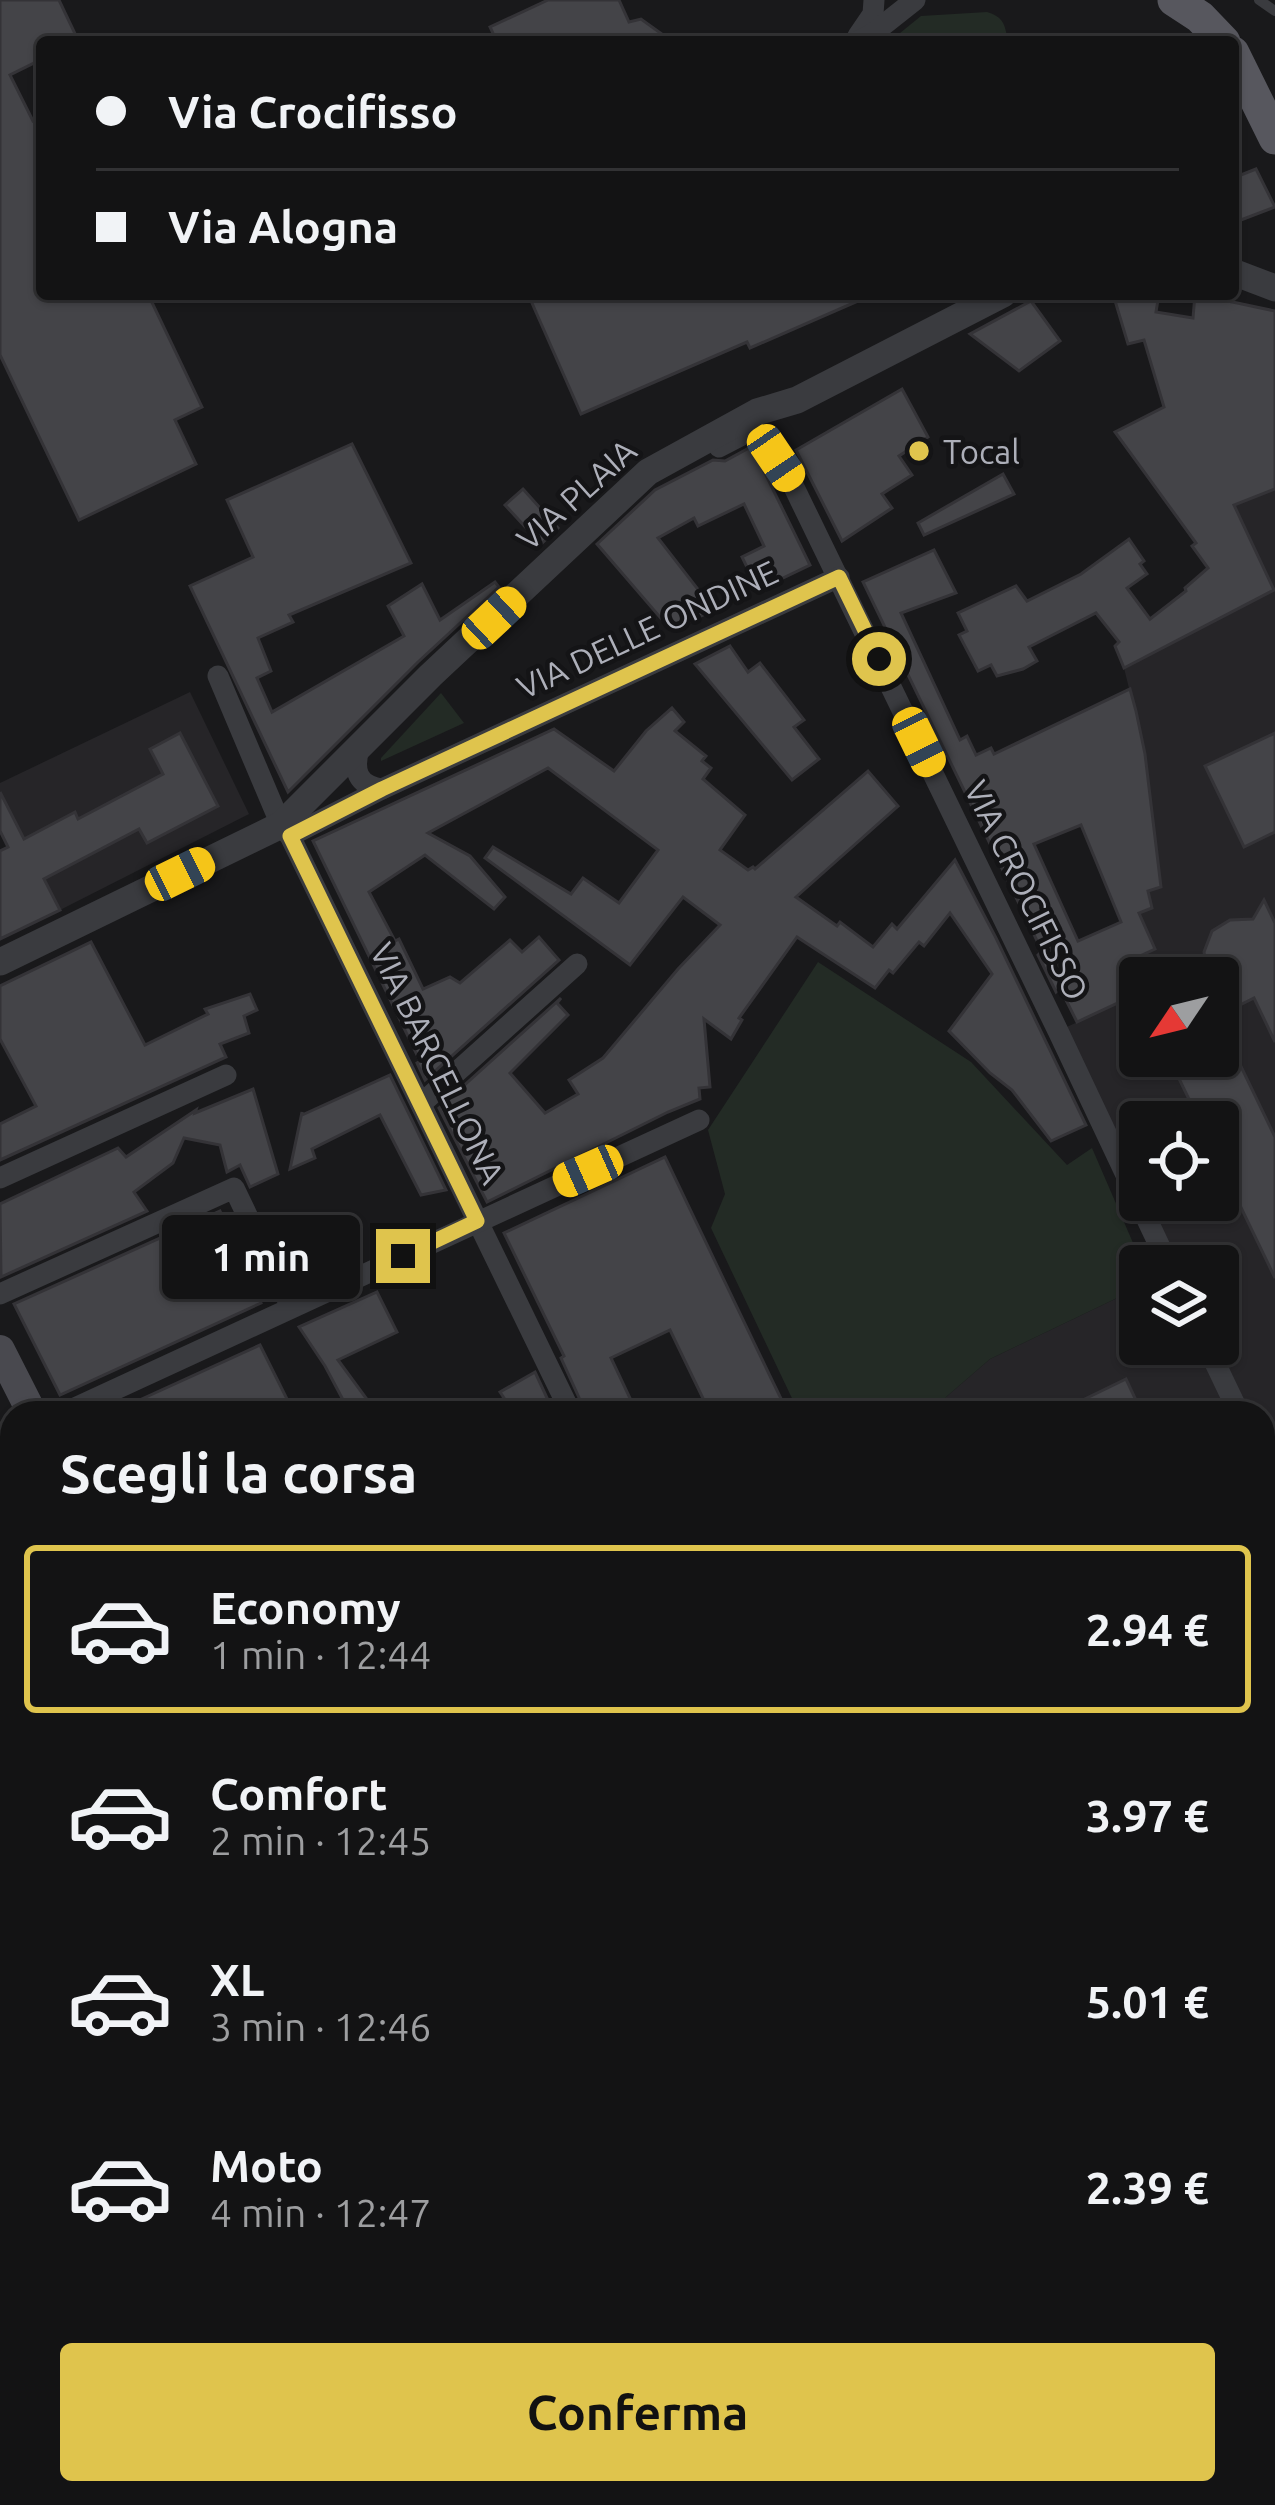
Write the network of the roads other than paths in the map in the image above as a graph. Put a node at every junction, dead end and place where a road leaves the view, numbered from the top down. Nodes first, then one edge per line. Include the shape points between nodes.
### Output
1 (874, 0) edge
2 (915, 0) edge
3 (1174, 0) edge
4 (1210, 0) edge
5 (1259, 0) edge
6 (1275, 11) edge
7 (859, 36) edge
8 (868, 36) edge
9 (1220, 36) edge
10 (1224, 36) edge
11 (1239, 65) edge
12 (1275, 138) edge
13 (1239, 274) edge
14 (1275, 287) edge
15 (991, 300) edge
16 (797, 400) junction
17 (675, 457) junction
18 (790, 479) junction
19 (839, 577) junction
20 (218, 676) dead end
21 (359, 748) junction
22 (382, 789) junction
23 (285, 830) junction
24 (0, 962) edge
25 (577, 964) dead end
26 (226, 1075) dead end
27 (421, 1104) junction
28 (699, 1120) dead end
29 (0, 1178) edge
30 (477, 1221) junction
31 (1159, 1245) edge
32 (0, 1294) edge
33 (291, 1307) junction
34 (0, 1349) edge
35 (1216, 1365) edge
36 (26, 1401) edge
37 (90, 1401) edge
38 (565, 1401) edge
39 (1233, 1401) edge

1 - 7 street
2 - 8 street
3 - 9 main road
4 - 10 main road
5 - 6 lane
11 - 12 main road
13 - 14 street
15 - 16 street, VIA PLAIA
16 - 17 street, VIA PLAIA via 757,412
16 - 18 street via 774,425
17 - 18 street via 698,457 756,434
17 - 21 street, VIA PLAIA via 648,472
18 - 19 street, VIA CROCIFISSO
19 - 22 street, VIA DELLE ONDINE
19 - 31 street, VIA CROCIFISSO
20 - 23 street, VIA BARCELLONA
21 - 22 street via 360,781
21 - 23 street, VIA PLAIA
22 - 23 street, VIA DELLE ONDINE
23 - 24 street, VIA PLAIA
23 - 27 street, VIA BARCELLONA
25 - 27 street
26 - 29 street
27 - 30 street, VIA BARCELLONA
28 - 30 street
30 - 33 street
30 - 38 street, VIA BARCELLONA
32 - 33 street via 234,1188
33 - 37 street
34 - 36 main road
35 - 39 street

